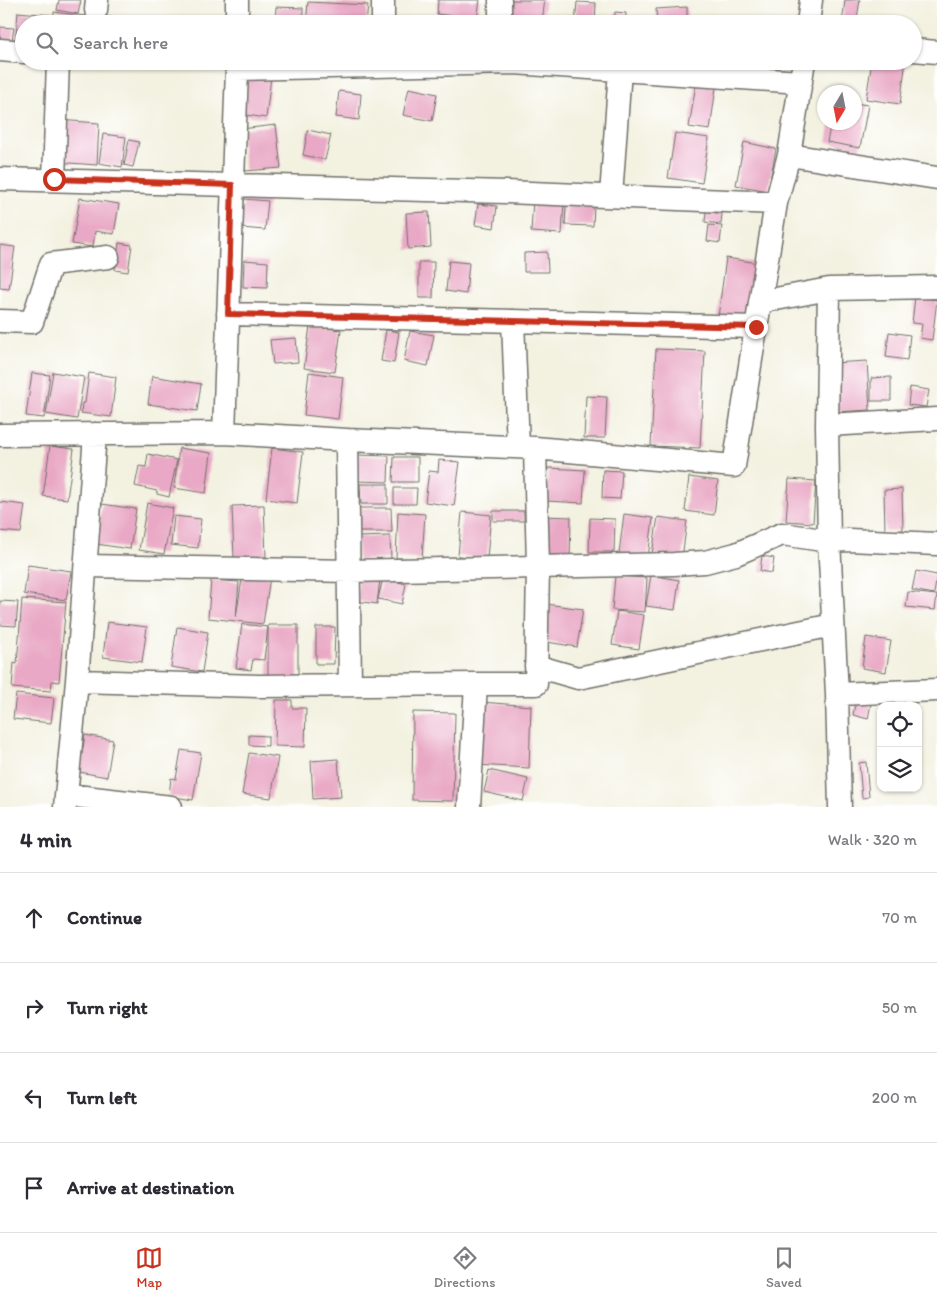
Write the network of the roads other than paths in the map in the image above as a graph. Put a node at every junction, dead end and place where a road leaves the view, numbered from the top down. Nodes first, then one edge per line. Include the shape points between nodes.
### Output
1 (237, 0) edge
2 (241, 0) edge
3 (383, 0) edge
4 (500, 0) edge
5 (811, 0) edge
6 (237, 15) edge
7 (383, 15) edge
8 (500, 15) edge
9 (809, 15) edge
10 (0, 50) edge
11 (15, 51) edge
12 (922, 51) edge
13 (937, 52) edge
14 (58, 70) edge
15 (237, 70) edge
16 (620, 70) joint
17 (802, 72) edge
18 (790, 155) junction
19 (937, 178) edge
20 (0, 179) edge
21 (54, 179) junction
22 (232, 185) junction
23 (611, 196) junction
24 (776, 203) junction
25 (108, 257) dead end
26 (937, 287) edge
27 (829, 289) junction
28 (760, 302) junction
29 (228, 314) junction
30 (0, 321) edge
31 (512, 321) junction
32 (756, 327) junction
33 (937, 419) edge
34 (827, 425) junction
35 (224, 433) junction
36 (95, 434) junction
37 (0, 435) edge
38 (347, 440) junction
39 (526, 447) junction
40 (829, 541) junction
41 (937, 544) edge
42 (86, 566) junction
43 (538, 566) junction
44 (349, 571) junction
45 (833, 625) junction
46 (536, 666) junction
47 (77, 681) junction
48 (476, 684) junction
49 (350, 685) junction
50 (937, 690) edge
51 (837, 694) junction
52 (66, 801) edge
53 (171, 807) edge
54 (469, 807) edge
55 (840, 807) edge

1 - 2 street
1 - 6 street
3 - 7 street
4 - 8 street
5 - 9 street
10 - 11 street
12 - 13 street
14 - 21 street
15 - 22 street
16 - 17 street
16 - 23 street
17 - 18 street
18 - 19 street
18 - 24 street
20 - 21 street
21 - 22 street
22 - 23 street
22 - 29 street
23 - 24 street
24 - 28 street
25 - 30 street via 51,264 32,322
26 - 27 street
27 - 28 street
27 - 34 street
28 - 32 street
29 - 31 street
29 - 35 street
31 - 32 street
31 - 39 street
32 - 39 street via 734,466
33 - 34 street
34 - 40 street
35 - 36 street
35 - 38 street
36 - 37 street
36 - 42 street
38 - 39 street
38 - 44 street
39 - 43 street
40 - 41 street
40 - 43 street via 782,534 736,554 705,562
40 - 45 street
42 - 44 street
42 - 47 street
43 - 44 street
43 - 46 street
44 - 49 street
45 - 46 street via 578,678
45 - 51 street
46 - 48 street via 536,684
47 - 49 street
47 - 52 street
48 - 49 street
48 - 54 street
50 - 51 street
51 - 55 street
52 - 53 street

